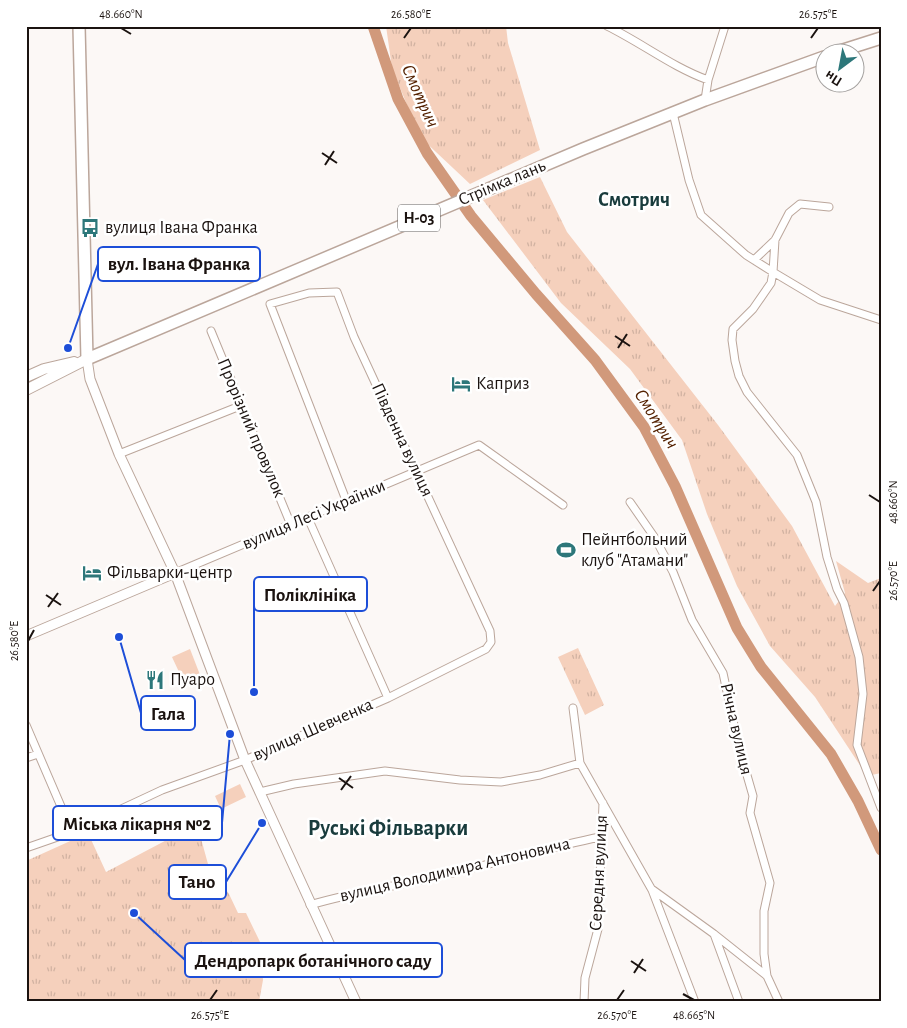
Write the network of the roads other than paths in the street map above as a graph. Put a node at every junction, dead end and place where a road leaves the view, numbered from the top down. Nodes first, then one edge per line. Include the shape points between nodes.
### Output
1 (79, 26) edge
2 (607, 26) edge
3 (724, 26) edge
4 (881, 38) edge
5 (864, 43) edge
6 (814, 61) edge
7 (708, 80) junction
8 (705, 100) junction
9 (673, 113) junction
10 (829, 207) dead end
11 (775, 240) junction
12 (754, 260) junction
13 (773, 272) junction
14 (881, 320) edge
15 (211, 331) dead end
16 (87, 360) junction
17 (26, 377) edge
18 (26, 390) edge
19 (240, 406) junction
20 (119, 454) junction
21 (416, 472) junction
22 (346, 500) junction
23 (630, 502) dead end
24 (563, 505) dead end
25 (308, 518) junction
26 (291, 525) junction
27 (175, 573) junction
28 (26, 636) edge
29 (486, 649) joint
30 (388, 698) junction
31 (574, 708) dead end
32 (26, 725) edge
33 (38, 754) junction
34 (26, 758) edge
35 (245, 760) junction
36 (580, 763) junction
37 (260, 792) junction
38 (603, 803) junction
39 (881, 808) edge
40 (72, 832) junction
41 (600, 837) junction
42 (26, 848) edge
43 (652, 890) junction
44 (310, 904) junction
45 (714, 934) junction
46 (767, 976) junction
47 (356, 1002) edge
48 (584, 1002) edge
49 (695, 1002) edge
50 (739, 1002) edge
51 (779, 1002) edge

1 - 16 main road
2 - 7 street via 684,71
3 - 7 street
4 - 5 main road
6 - 8 main road, Н-03
7 - 8 street
8 - 9 main road, Н-03
9 - 12 street via 679,147 698,209 709,223
9 - 16 main road, Стрімка лань / Н-03
10 - 11 street via 800,204 789,213
11 - 12 street
11 - 13 street
12 - 13 street
13 - 14 street via 820,300
13 - 39 street via 771,283 757,303 733,329 735,361 747,392 797,456 816,502 827,557 859,657 863,694 857,745
15 - 19 street, Прорізний провулок
16 - 17 main road via 44,369
16 - 18 main road
16 - 20 street via 90,379
19 - 20 street
19 - 26 street, Прорізний провулок
20 - 27 street
21 - 22 street, вулиця Лесі Українки
21 - 22 street, Південна вулиця via 354,337 337,292 309,293 270,304
21 - 24 street, вулиця Лесі Українки via 478,445
21 - 29 street, Південна вулиця via 490,631 491,642
22 - 25 street, вулиця Лесі Українки
23 - 46 street, Річна вулиця via 655,538 692,620 723,673 752,796 750,813 770,883 764,912
25 - 26 street, вулиця Лесі Українки
25 - 30 street
26 - 27 street, вулиця Лесі Українки
27 - 28 street, вулиця Лесі Українки
27 - 35 street
29 - 30 street, вулиця Шевченка
30 - 35 street, вулиця Шевченка
31 - 36 street, Середня вулиця
32 - 33 street
33 - 34 street
33 - 40 street
35 - 37 street
35 - 40 street, вулиця Шевченка via 162,790
36 - 37 street via 501,782 385,771
36 - 38 street, Середня вулиця
37 - 44 street
38 - 41 street, Середня вулиця
38 - 43 street, Середня вулиця
40 - 42 street, вулиця Шевченка
41 - 44 street, вулиця Володимира Антоновича via 549,847 451,874
41 - 48 street, Середня вулиця via 598,929 585,978
43 - 45 street, Річна вулиця
43 - 49 street, Середня вулиця
44 - 47 street
45 - 46 street, Річна вулиця
45 - 50 street
46 - 51 street, Річна вулиця

